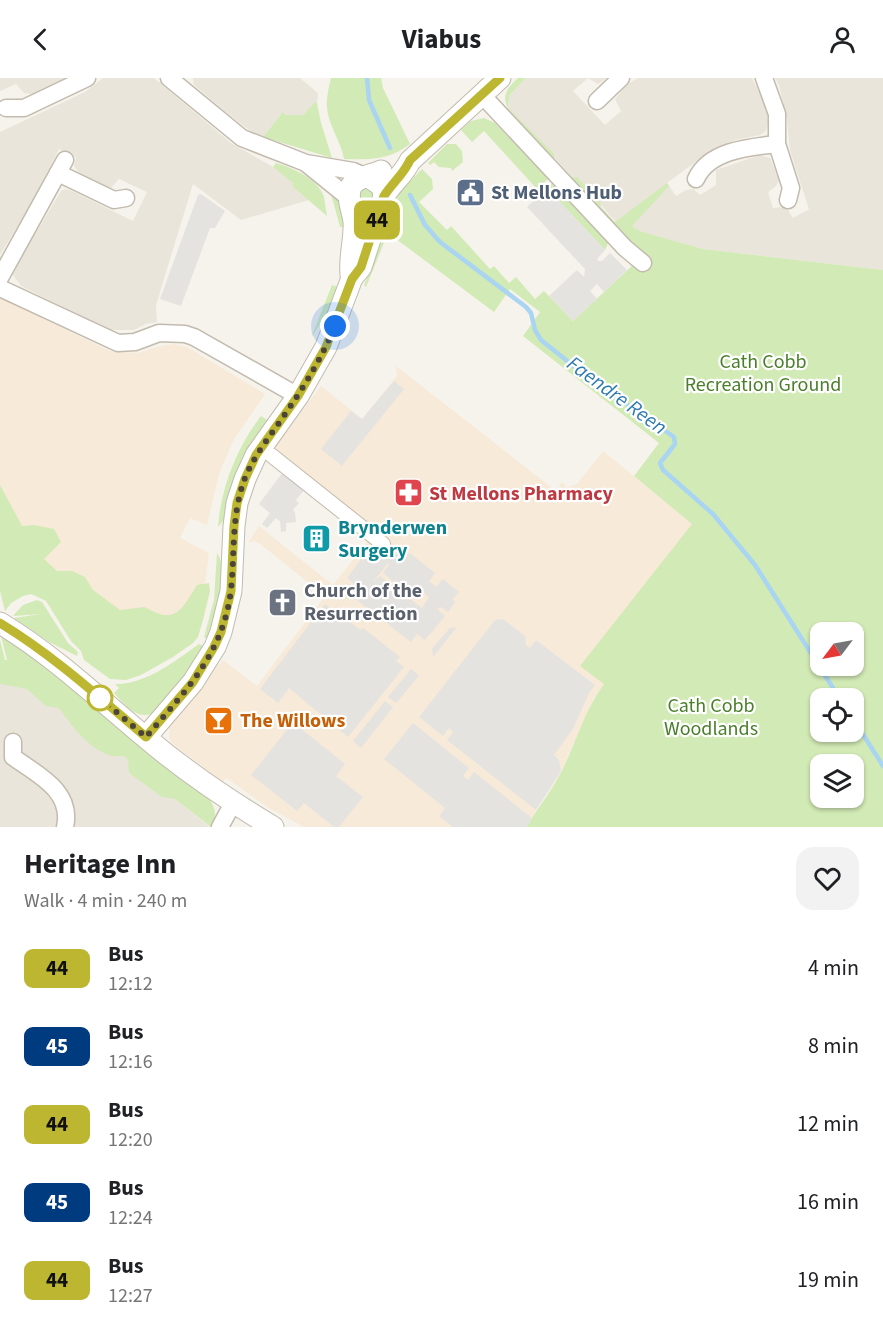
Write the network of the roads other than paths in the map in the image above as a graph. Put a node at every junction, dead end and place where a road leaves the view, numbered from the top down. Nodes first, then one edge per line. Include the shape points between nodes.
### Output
1 (87, 78) edge
2 (500, 78) edge
3 (621, 78) edge
4 (764, 78) edge
5 (173, 79) edge
6 (482, 95) junction
7 (597, 101) dead end
8 (6, 108) dead end
9 (777, 144) junction
10 (410, 160) junction
11 (306, 163) junction
12 (368, 177) junction
13 (696, 178) dead end
14 (126, 198) dead end
15 (383, 200) junction
16 (788, 200) dead end
17 (350, 201) junction
18 (643, 263) dead end
19 (0, 278) edge
20 (352, 279) junction
21 (0, 288) edge
22 (298, 396) junction
23 (271, 455) dead end
24 (383, 544) dead end
25 (0, 623) edge
26 (146, 737) junction
27 (13, 742) dead end
28 (233, 803) junction
29 (65, 827) edge
30 (220, 827) edge
31 (273, 827) edge

1 - 8 street via 24,108
2 - 6 street
3 - 7 street
4 - 9 street via 777,114
5 - 11 street via 242,138
6 - 10 street
6 - 18 street
9 - 13 street via 729,152 700,169
9 - 16 street via 791,188
10 - 12 street
10 - 15 street
11 - 12 street
11 - 17 street
12 - 15 street via 379,182
12 - 17 street via 354,183
14 - 19 street via 114,200 61,167
15 - 17 street via 368,213 358,211
15 - 20 street via 361,267
17 - 20 street via 354,221
20 - 22 street via 326,347
21 - 22 street via 118,344 159,333 194,337
22 - 26 street via 256,455 241,491 234,526 231,591 221,632 193,682
23 - 24 street
25 - 26 street via 72,674
26 - 28 street
27 - 29 street via 13,757 59,792 66,813
28 - 30 street
28 - 31 street

